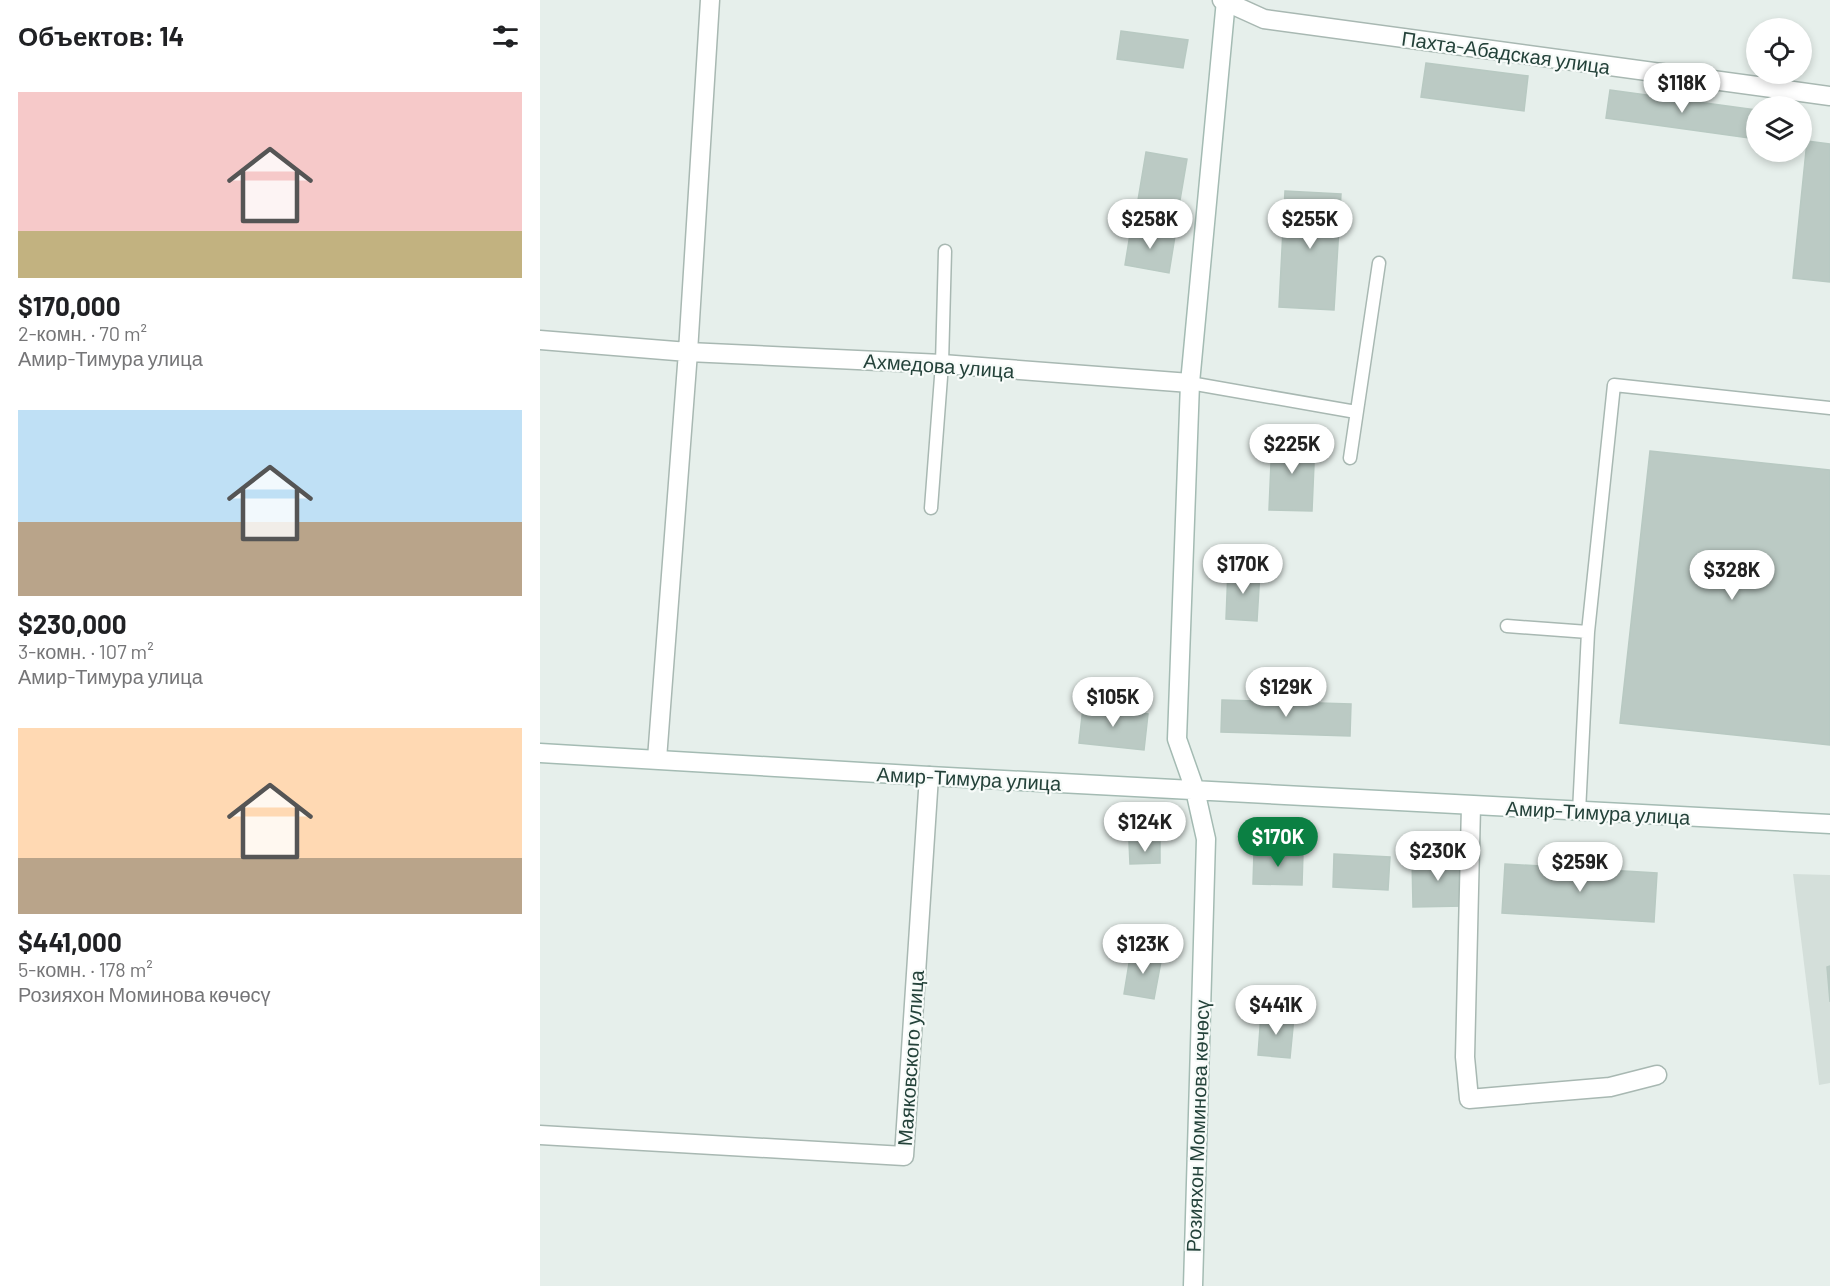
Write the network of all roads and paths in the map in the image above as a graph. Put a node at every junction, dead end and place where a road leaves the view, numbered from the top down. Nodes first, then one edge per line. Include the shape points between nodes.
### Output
1 (710, 0) edge
2 (1225, 1) edge
3 (1830, 96) edge
4 (945, 251) dead end
5 (1379, 263) dead end
6 (540, 340) edge
7 (688, 352) junction
8 (942, 364) junction
9 (1190, 383) junction
10 (1830, 408) edge
11 (1356, 412) junction
12 (1350, 458) dead end
13 (932, 508) dead end
14 (1507, 626) dead end
15 (1588, 632) junction
16 (540, 753) edge
17 (657, 759) junction
18 (929, 776) junction
19 (1195, 790) junction
20 (1471, 806) junction
21 (1579, 812) junction
22 (1830, 824) edge
23 (1657, 1075) dead end
24 (540, 1135) edge
25 (1193, 1286) edge

1 - 7 street
2 - 3 street, Пахта-Абадская улица via 1264,19
2 - 9 street, Розияхон Моминова көчөсү
4 - 8 lane
5 - 11 lane
6 - 7 street, Ахмедова улица
7 - 8 street, Ахмедова улица
7 - 17 street
8 - 9 street, Ахмедова улица
8 - 13 lane
9 - 11 lane
9 - 19 street, Розияхон Моминова көчөсү via 1177,739
10 - 15 lane via 1614,385
11 - 12 lane
14 - 15 lane
15 - 21 lane
16 - 17 street, Амир-Тимура улица
17 - 18 street, Амир-Тимура улица
18 - 19 street, Амир-Тимура улица
18 - 24 street, Маяковского улица via 904,1156
19 - 20 street, Амир-Тимура улица
19 - 25 street, Розияхон Моминова көчөсү via 1206,838
20 - 21 street, Амир-Тимура улица
20 - 23 street via 1465,1057 1469,1099 1610,1087
21 - 22 street, Амир-Тимура улица

